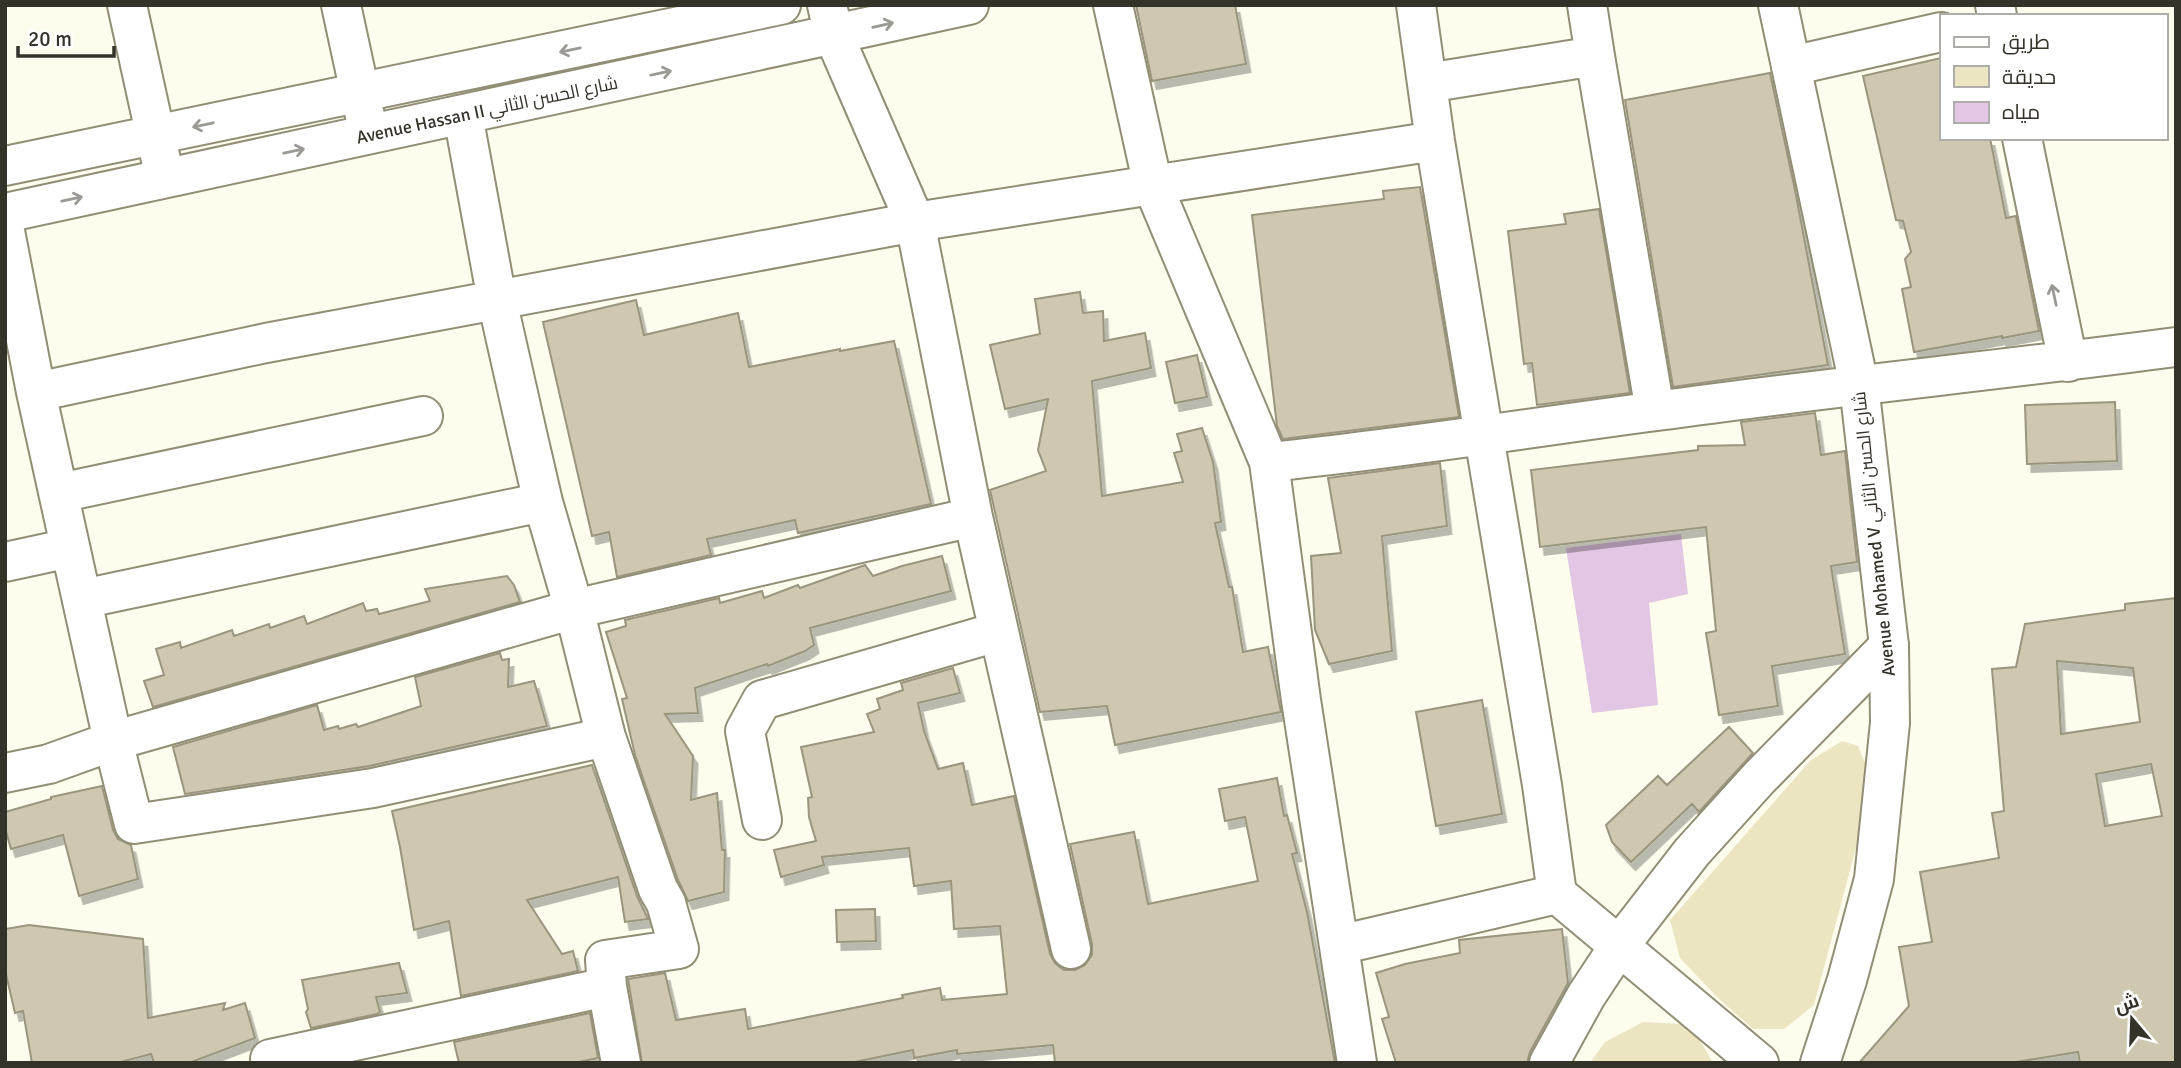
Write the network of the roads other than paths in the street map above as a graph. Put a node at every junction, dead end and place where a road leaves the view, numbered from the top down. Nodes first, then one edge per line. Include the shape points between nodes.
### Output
1 (127, 5) edge
2 (341, 5) edge
3 (781, 5) edge
4 (969, 5) edge
5 (1113, 5) edge
6 (1416, 5) edge
7 (1587, 5) edge
8 (1778, 5) edge
9 (831, 20) edge
10 (1940, 33) edge
11 (1595, 56) junction
12 (1791, 66) junction
13 (1427, 83) junction
14 (359, 92) junction
15 (463, 115) junction
16 (155, 135) junction
17 (370, 135) junction
18 (2022, 140) edge
19 (1435, 141) junction
20 (5, 166) edge
21 (166, 179) junction
22 (1153, 186) junction
23 (5, 214) edge
24 (915, 222) junction
25 (5, 231) edge
26 (497, 300) junction
27 (2176, 347) edge
28 (2068, 362) junction
29 (24, 373) edge
30 (1859, 385) junction
31 (1655, 411) junction
32 (423, 416) dead end
33 (1484, 436) junction
34 (1269, 462) junction
35 (58, 493) junction
36 (542, 502) junction
37 (972, 517) junction
38 (71, 548) junction
39 (5, 562) edge
40 (82, 599) junction
41 (574, 609) junction
42 (997, 632) junction
43 (1889, 646) junction
44 (606, 737) junction
45 (113, 741) junction
46 (5, 773) edge
47 (762, 820) dead end
48 (1557, 894) junction
49 (1339, 945) junction
50 (1619, 946) junction
51 (1071, 949) dead end
52 (607, 987) junction
53 (271, 1063) edge
54 (621, 1063) edge
55 (1357, 1063) edge
56 (1549, 1063) edge
57 (1759, 1063) edge
58 (1820, 1063) edge

1 - 16 street
2 - 14 street
3 -> 14 street
9 -> 4 street, Avenue Hassan II شارع الحسن الثاني
5 - 22 street
6 - 13 street
7 - 11 street
8 - 12 street, Avenue Mohamed V شارع الحسن الثاني
15 -> 9 street, Avenue Hassan II شارع الحسن الثاني
9 - 24 street
10 - 12 street
11 - 13 street
11 - 31 street
12 - 30 street, Avenue Mohamed V شارع الحسن الثاني
13 - 19 street
14 -> 16 street
14 - 17 street
15 - 17 street, Avenue Hassan II شارع الحسن الثاني
15 - 26 street
16 - 20 street
16 - 21 street
21 -> 17 street, Avenue Hassan II شارع الحسن الثاني
28 -> 18 street
19 - 22 street
19 - 33 street
23 -> 21 street, Avenue Hassan II شارع الحسن الثاني
22 - 24 street
22 - 34 street
24 - 26 street
24 - 37 street
25 - 29 street
26 - 29 street via 266,343
26 - 36 street
27 - 28 street
28 - 30 street
29 - 35 street
30 - 31 street
30 - 43 street, Avenue Mohamed V شارع الحسن الثاني
31 - 33 street
32 - 35 street
33 - 34 street
33 - 48 street
34 - 49 street
35 - 38 street
36 - 40 street
36 - 41 street
37 - 41 street
37 - 42 street
38 - 39 street
38 - 40 street
40 - 45 street
41 - 44 street
41 - 45 street
42 - 47 street via 762,700 745,731
42 - 51 street
43 - 50 street via 1692,852
43 - 58 street, Avenue Mohamed V شارع الحسن الثاني via 1890,723 1874,879
44 - 45 street via 373,788 134,824
44 - 52 street via 679,948 605,960
45 - 46 street via 49,764
48 - 49 street
48 - 50 street
49 - 55 street
50 - 56 street
50 - 57 street
52 - 53 street via 270,1059
52 - 54 street

